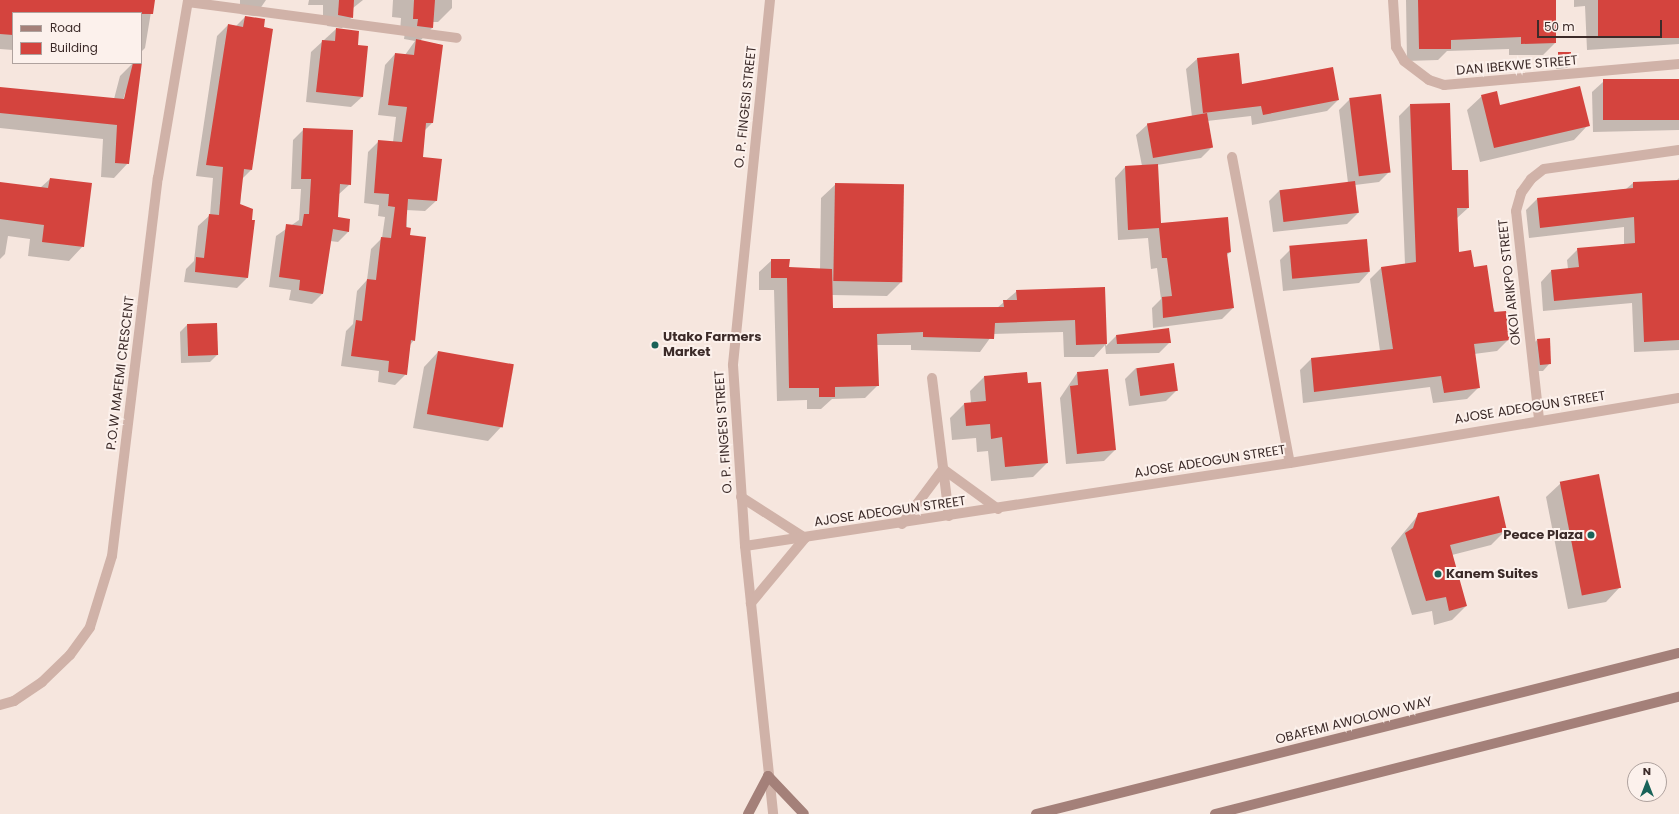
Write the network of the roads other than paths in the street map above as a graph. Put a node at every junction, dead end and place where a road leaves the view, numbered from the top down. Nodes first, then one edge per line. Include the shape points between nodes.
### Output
1 (770, 0) edge
2 (1393, 0) edge
3 (188, 1) edge
4 (457, 38) dead end
5 (1679, 64) edge
6 (1679, 150) edge
7 (1232, 157) dead end
8 (932, 378) dead end
9 (1679, 398) edge
10 (1539, 419) junction
11 (1290, 463) junction
12 (943, 469) junction
13 (741, 497) junction
14 (998, 509) junction
15 (949, 516) junction
16 (902, 524) junction
17 (805, 538) junction
18 (745, 546) junction
19 (751, 603) junction
20 (1679, 653) edge
21 (1679, 696) edge
22 (0, 705) edge
23 (768, 776) junction
24 (748, 814) edge
25 (773, 814) edge
26 (804, 814) edge
27 (1036, 814) edge
28 (1215, 814) edge

1 - 13 street, O. P. FINGESI STREET via 732,365
2 - 5 street, DAN IBEKWE STREET via 1396,48 1404,61 1429,80 1444,85
3 - 4 street
3 - 22 street, P.O.W MAFEMI CRESCENT via 158,178 112,556 90,627 70,655 42,682 14,701
6 - 10 street, OKOI ARIKPO STREET via 1544,169 1531,179 1521,193 1516,211
7 - 11 street
8 - 12 street
9 - 10 street, AJOSE ADEOGUN STREET
10 - 11 street, AJOSE ADEOGUN STREET
11 - 14 street, AJOSE ADEOGUN STREET
12 - 14 street
12 - 15 street
12 - 16 street
13 - 17 street
13 - 18 street, O. P. FINGESI STREET
14 - 15 street, AJOSE ADEOGUN STREET
15 - 16 street, AJOSE ADEOGUN STREET
16 - 17 street, AJOSE ADEOGUN STREET
17 - 18 street, AJOSE ADEOGUN STREET
17 - 19 street
18 - 19 street, O. P. FINGESI STREET
19 - 23 street, O. P. FINGESI STREET
20 - 27 main road, OBAFEMI AWOLOWO WAY
21 - 28 main road
23 - 24 main road
23 - 25 street, O. P. FINGESI STREET
23 - 26 main road

